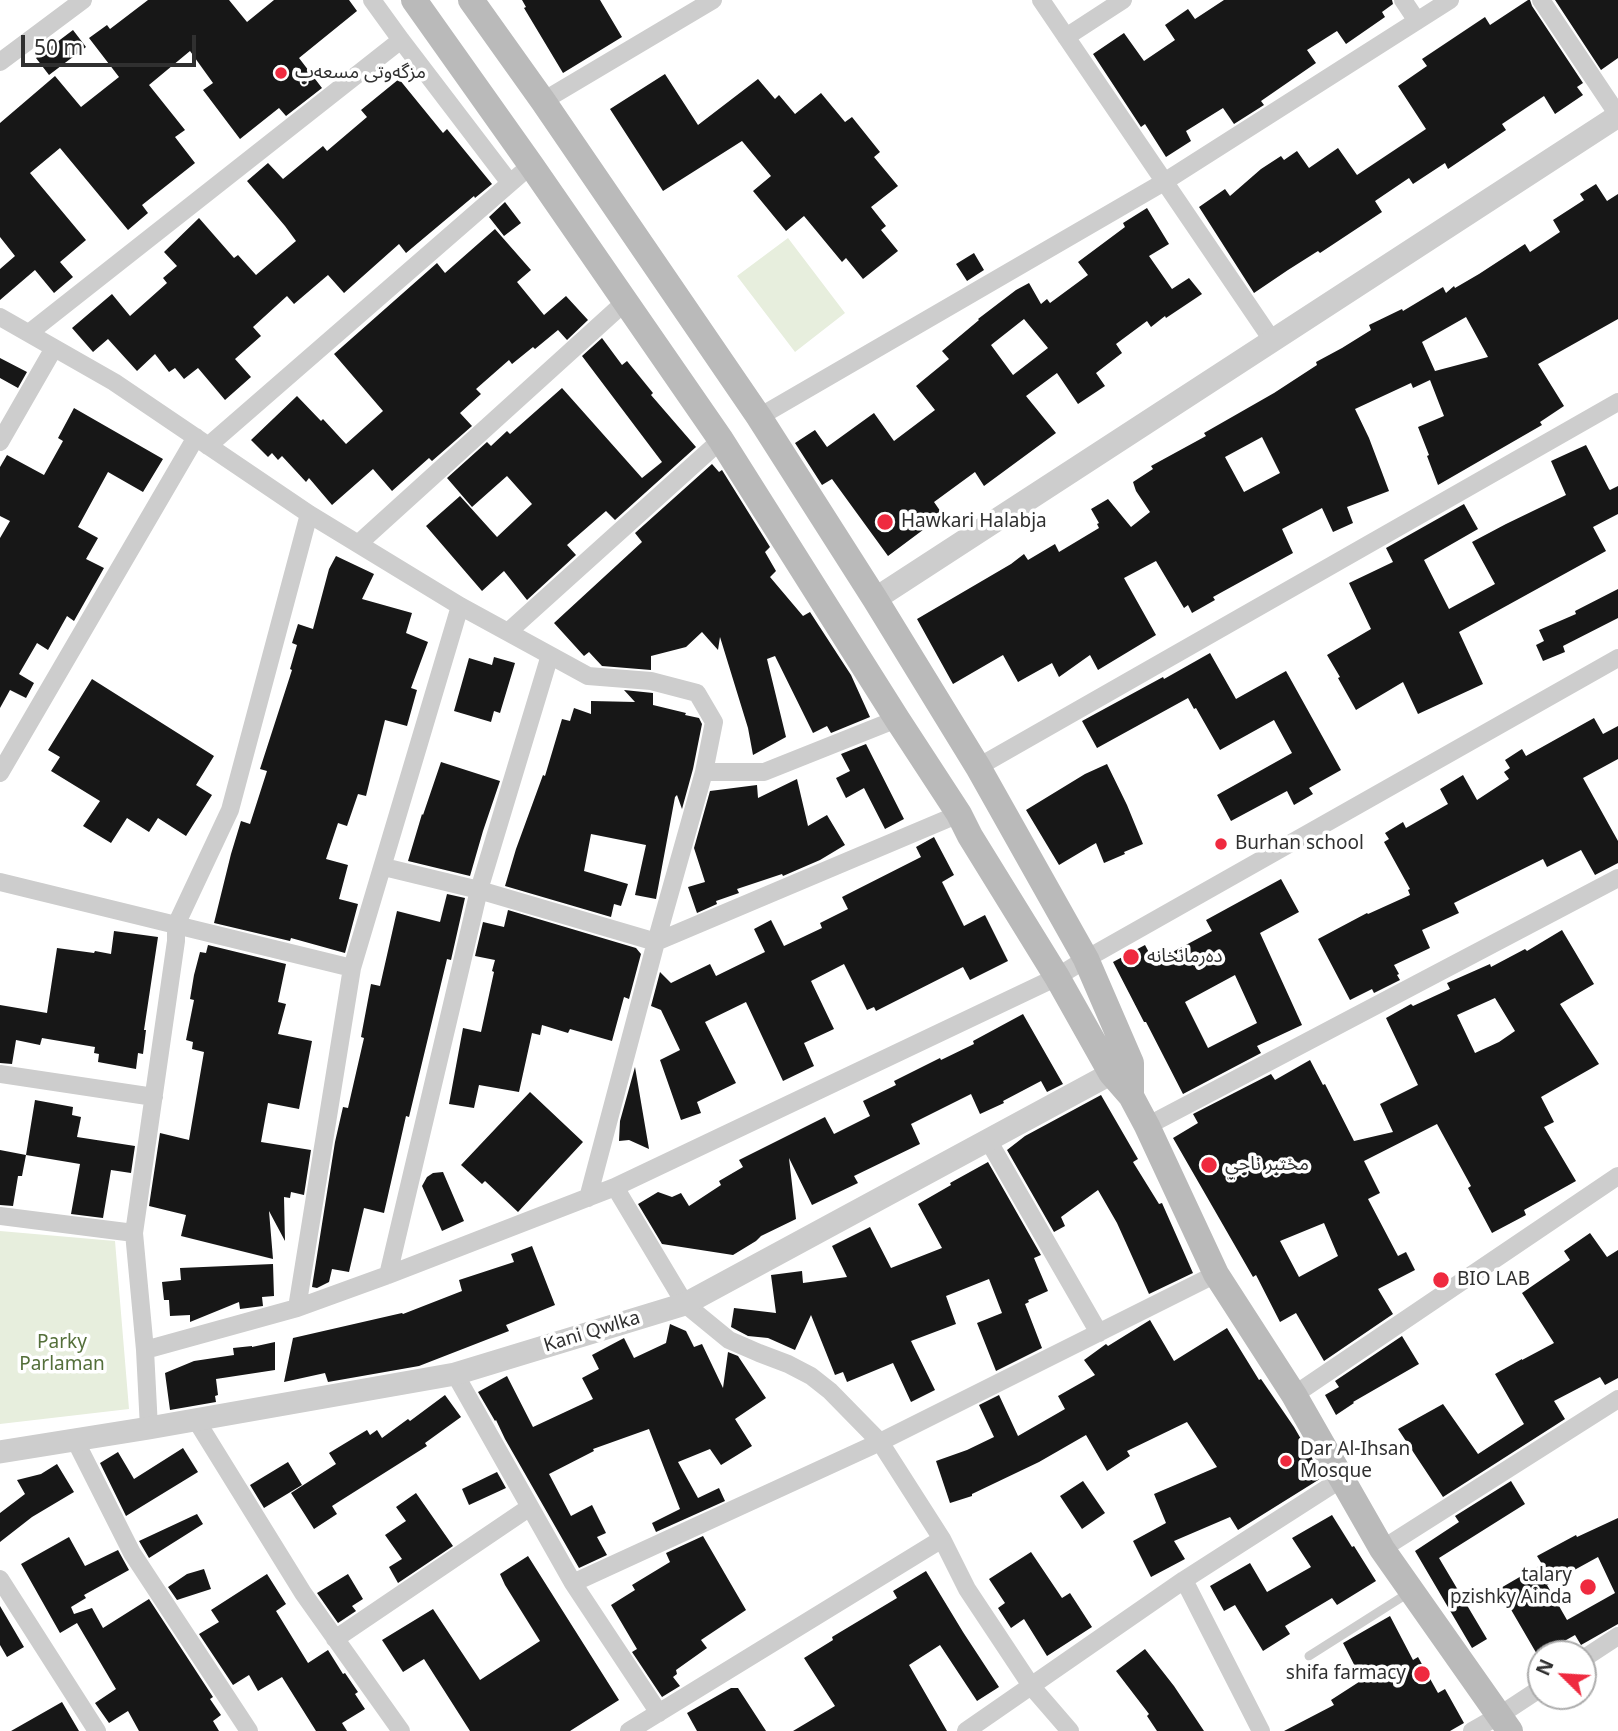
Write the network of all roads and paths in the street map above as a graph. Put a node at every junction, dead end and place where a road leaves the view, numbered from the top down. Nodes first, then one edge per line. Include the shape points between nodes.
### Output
1 (83, 0) edge
2 (372, 0) edge
3 (414, 0) edge
4 (471, 0) edge
5 (713, 0) edge
6 (1041, 0) edge
7 (1123, 0) edge
8 (1403, 0) edge
9 (1450, 0) edge
10 (1541, 0) edge
11 (1417, 21) junction
12 (1066, 37) junction
13 (401, 40) junction
14 (0, 62) edge
15 (543, 101) junction
16 (1618, 116) edge
17 (531, 165) junction
18 (1164, 182) junction
19 (510, 183) junction
20 (625, 302) junction
21 (0, 317) edge
22 (29, 333) junction
23 (1272, 340) junction
24 (54, 348) junction
25 (1618, 402) edge
26 (759, 417) junction
27 (720, 440) junction
28 (0, 442) edge
29 (202, 442) junction
30 (309, 514) junction
31 (358, 544) junction
32 (875, 599) junction
33 (460, 606) junction
34 (508, 632) junction
35 (550, 655) junction
36 (1618, 658) edge
37 (897, 719) junction
38 (978, 767) junction
39 (704, 772) junction
40 (0, 773) edge
41 (959, 814) junction
42 (384, 867) junction
43 (1618, 878) edge
44 (0, 882) edge
45 (479, 890) junction
46 (176, 925) junction
47 (656, 942) junction
48 (1086, 959) junction
49 (352, 968) junction
50 (1057, 977) junction
51 (1121, 1068) junction
52 (0, 1074) edge
53 (154, 1097) junction
54 (1147, 1126) junction
55 (988, 1140) junction
56 (1618, 1177) edge
57 (615, 1187) junction
58 (588, 1198) junction
59 (0, 1216) edge
60 (134, 1233) junction
61 (1216, 1274) junction
62 (388, 1275) junction
63 (685, 1304) junction
64 (297, 1308) junction
65 (1099, 1333) junction
66 (145, 1350) junction
67 (455, 1374) junction
68 (1294, 1395) junction
69 (1618, 1399) edge
70 (196, 1420) junction
71 (149, 1428) junction
72 (75, 1440) junction
73 (880, 1442) junction
74 (0, 1452) edge
75 (1343, 1478) junction
76 (530, 1507) junction
77 (942, 1539) junction
78 (1382, 1549) junction
79 (0, 1579) edge
80 (1184, 1580) junction
81 (573, 1583) junction
82 (1412, 1591) junction
83 (1618, 1636) edge
84 (335, 1639) junction
85 (1597, 1650) edge
86 (1310, 1656) dead end
87 (1032, 1687) junction
88 (1527, 1702) edge
89 (659, 1713) junction
90 (1505, 1723) edge
91 (97, 1731) edge
92 (249, 1731) edge
93 (401, 1731) edge
94 (629, 1731) edge
95 (966, 1731) edge
96 (1070, 1731) edge
97 (1261, 1731) edge
98 (1472, 1731) edge

1 - 14 street
2 - 13 street
3 - 17 main road
4 - 15 main road
5 - 15 street
6 - 12 street
7 - 12 street
8 - 11 street
9 - 11 street
10 - 16 street
11 - 18 street
12 - 18 street
13 - 19 street
13 - 22 street
15 - 26 main road
16 - 23 street
17 - 19 street
17 - 20 main road
18 - 23 street
18 - 26 street
19 - 29 street
20 - 27 main road
20 - 31 street
21 - 22 street
22 - 24 street
23 - 32 street
24 - 28 street
24 - 29 street
25 - 38 street
26 - 32 main road
27 - 34 street
27 - 37 main road
29 - 30 street
29 - 40 street
30 - 31 street
30 - 46 street via 230,810
31 - 33 street
32 - 38 main road
33 - 34 street
33 - 42 street
34 - 35 street
35 - 39 street via 588,676 651,681 697,693 714,722
35 - 45 street
36 - 48 street
37 - 39 street via 764,772
37 - 41 main road
38 - 48 main road
39 - 47 street
41 - 47 street
41 - 50 main road
42 - 45 street
42 - 49 street
43 - 54 street
44 - 46 street
45 - 47 street
45 - 62 street
46 - 49 street
46 - 53 street
47 - 58 street
48 - 50 street
48 - 51 main road
49 - 64 street
50 - 51 main road
50 - 57 street
51 - 54 main road
51 - 55 street, Kani Qwlka
52 - 53 street
53 - 60 street
54 - 61 main road
55 - 63 street, Kani Qwlka
55 - 65 street
56 - 68 street
57 - 58 street
57 - 63 street
58 - 62 street
59 - 60 street
60 - 66 street
61 - 65 street
61 - 68 main road
62 - 64 street
63 - 67 street, Kani Qwlka
63 - 73 street via 729,1340 811,1376
64 - 66 street
65 - 73 street
66 - 71 street
67 - 70 street, Kani Qwlka
67 - 76 street
68 - 75 main road
69 - 78 street
70 - 71 street, Kani Qwlka
70 - 84 street
71 - 72 street, Kani Qwlka
72 - 74 street, Kani Qwlka
72 - 92 street via 132,1553
73 - 77 street
73 - 81 street
75 - 78 main road
75 - 80 street
76 - 81 street
76 - 84 street
77 - 87 street via 967,1589
77 - 89 street
78 - 82 main road
79 - 91 street
80 - 87 street
80 - 97 street
81 - 89 street
82 - 86 lane
82 - 90 main road
83 - 85 street
84 - 93 street
87 - 95 street
87 - 96 street
88 - 90 street
89 - 94 street
90 - 98 street

